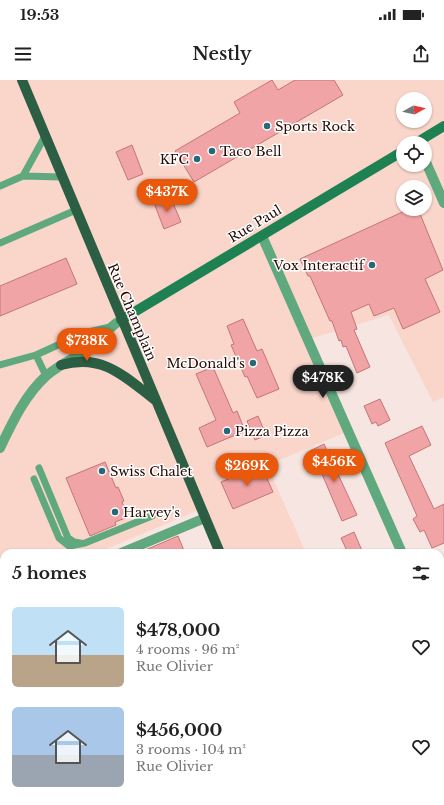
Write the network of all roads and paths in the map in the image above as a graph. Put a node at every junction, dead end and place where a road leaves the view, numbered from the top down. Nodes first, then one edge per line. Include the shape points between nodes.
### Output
1 (22, 80) edge
2 (444, 126) edge
3 (45, 136) junction
4 (428, 136) edge
5 (396, 155) edge
6 (430, 172) edge
7 (23, 176) junction
8 (62, 177) junction
9 (0, 186) edge
10 (444, 203) edge
11 (76, 210) junction
12 (262, 236) junction
13 (0, 243) edge
14 (121, 320) junction
15 (110, 327) junction
16 (36, 355) junction
17 (0, 365) edge
18 (62, 365) junction
19 (46, 376) junction
20 (156, 401) junction
21 (0, 448) edge
22 (39, 468) dead end
23 (34, 479) dead end
24 (152, 516) dead end
25 (205, 518) junction
26 (85, 543) junction
27 (131, 549) edge
28 (218, 549) edge
29 (400, 549) edge

1 - 3 main road, Rue Champlain
2 - 4 main road
3 - 7 lane
3 - 8 main road, Rue Champlain
5 - 12 main road, Rue Paul
6 - 10 street
7 - 8 lane
7 - 9 lane
8 - 11 main road, Rue Champlain
11 - 13 lane
11 - 14 main road, Rue Champlain
12 - 14 main road, Rue Paul
12 - 29 street
14 - 15 street
14 - 20 main road, Rue Champlain
15 - 16 lane via 84,333
15 - 18 street via 92,346
16 - 17 lane
16 - 19 lane
18 - 19 street
18 - 20 main road via 87,362 110,367
19 - 21 street via 24,403
20 - 25 main road, Rue Champlain
22 - 26 lane via 68,538 74,542
23 - 26 lane via 59,538 69,546
24 - 26 lane
25 - 27 street
25 - 28 main road, Rue Champlain

